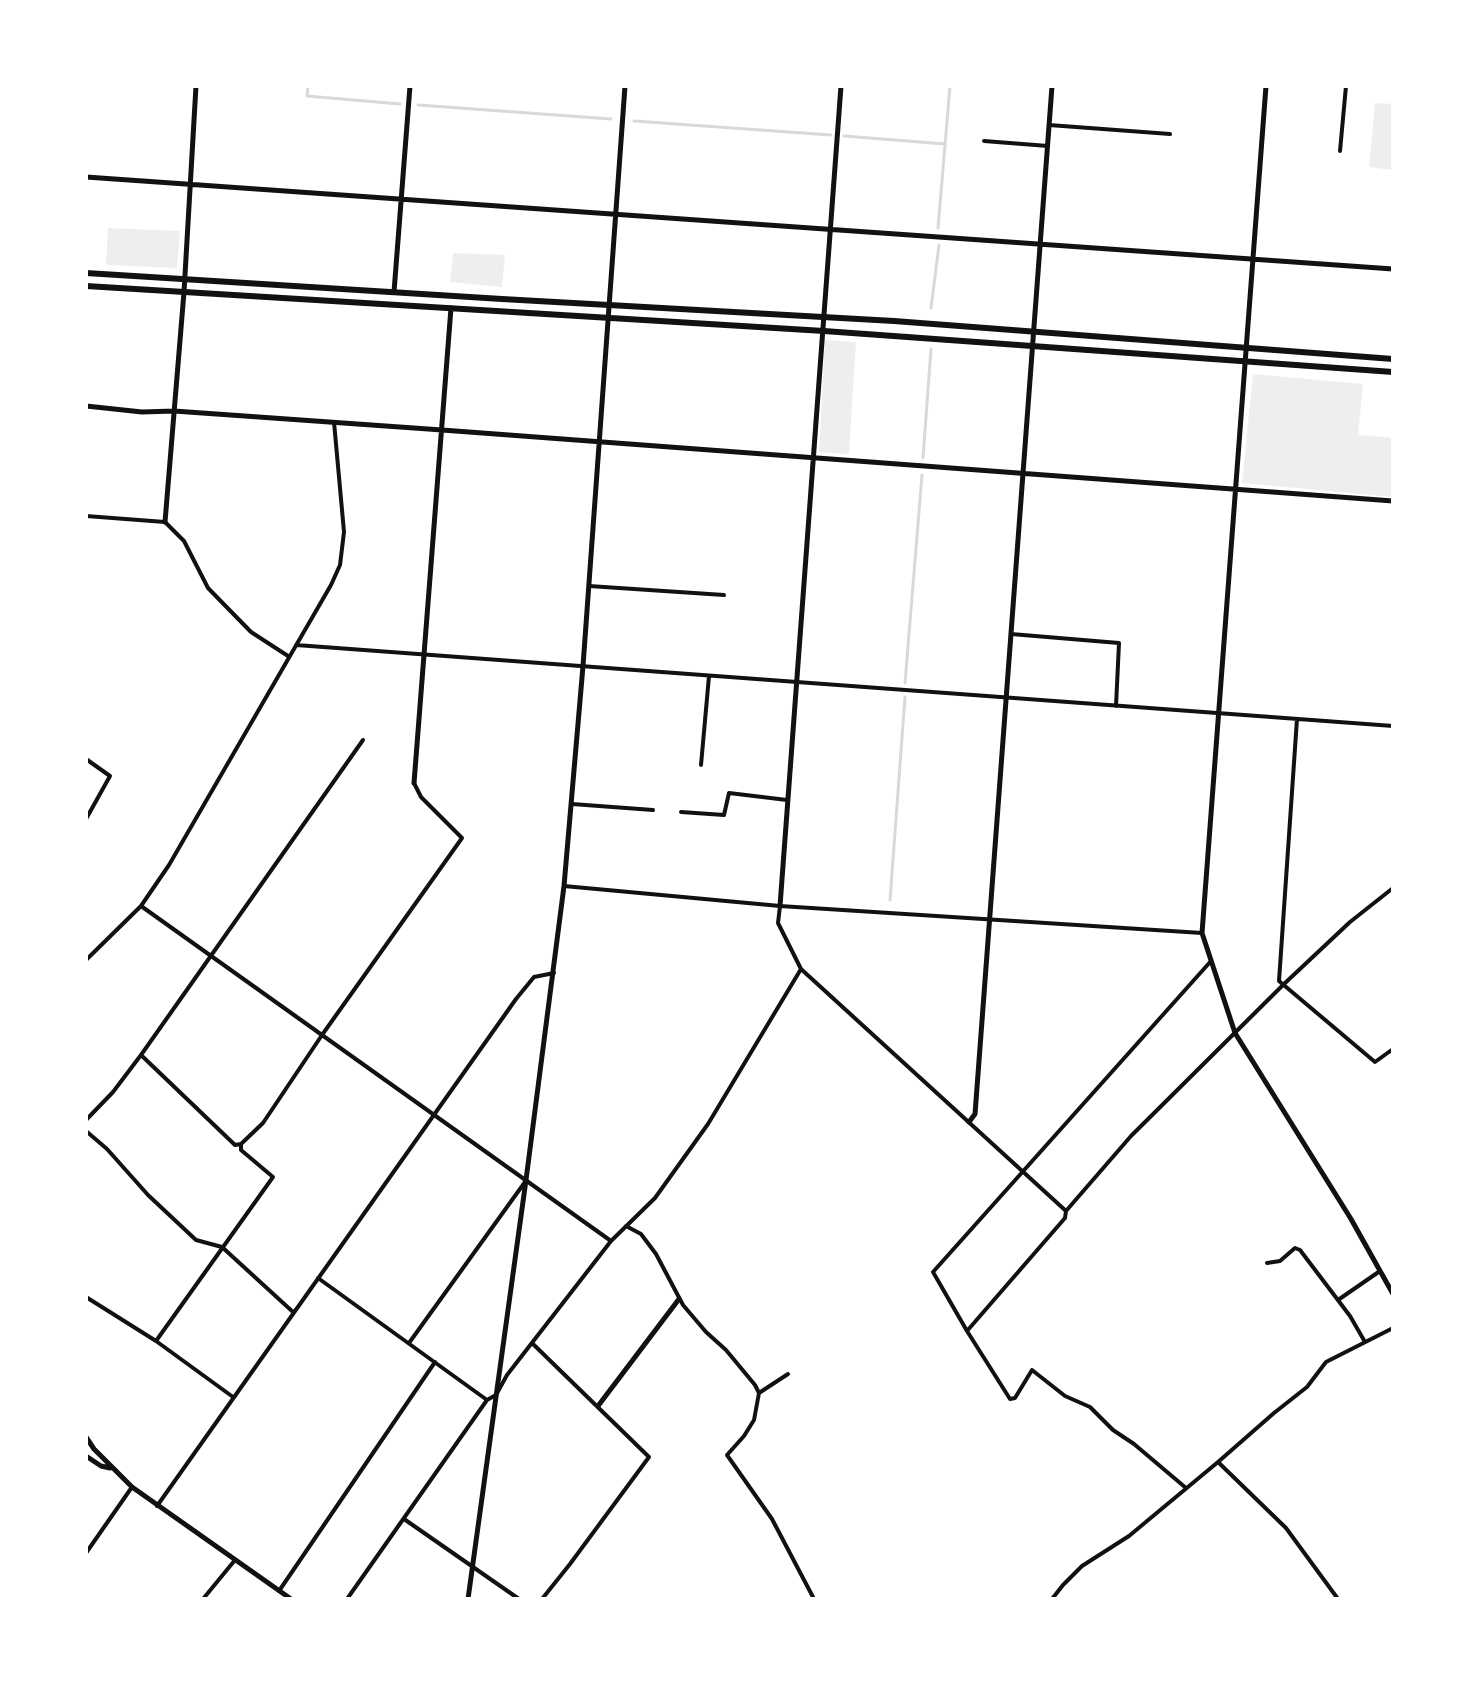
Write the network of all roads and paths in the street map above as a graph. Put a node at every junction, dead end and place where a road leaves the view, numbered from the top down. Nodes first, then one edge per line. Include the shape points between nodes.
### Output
1 (196, 86) edge
2 (410, 86) edge
3 (625, 86) edge
4 (841, 86) edge
5 (1052, 86) edge
6 (1266, 86) edge
7 (1346, 86) edge
8 (1049, 125) junction
9 (1170, 134) dead end
10 (984, 141) dead end
11 (1048, 146) junction
12 (1340, 151) dead end
13 (86, 177) edge
14 (191, 185) junction
15 (402, 199) junction
16 (616, 214) junction
17 (830, 230) junction
18 (1041, 245) junction
19 (1252, 260) junction
20 (1393, 269) edge
21 (86, 273) edge
22 (184, 278) junction
23 (86, 286) edge
24 (184, 292) junction
25 (394, 292) junction
26 (609, 305) junction
27 (451, 308) junction
28 (824, 317) junction
29 (608, 318) junction
30 (824, 331) junction
31 (1033, 331) junction
32 (1033, 345) junction
33 (1246, 347) junction
34 (1393, 359) edge
35 (1244, 360) junction
36 (1393, 372) edge
37 (86, 406) edge
38 (174, 411) junction
39 (334, 422) junction
40 (442, 430) junction
41 (599, 442) junction
42 (812, 458) junction
43 (1023, 474) junction
44 (1235, 489) junction
45 (1393, 501) edge
46 (86, 516) edge
47 (165, 522) junction
48 (589, 586) junction
49 (724, 595) dead end
50 (1011, 634) junction
51 (296, 645) junction
52 (425, 655) junction
53 (288, 656) junction
54 (583, 666) junction
55 (709, 676) junction
56 (796, 683) junction
57 (1006, 697) junction
58 (1116, 706) junction
59 (1219, 713) junction
60 (1297, 719) junction
61 (1393, 726) edge
62 (363, 740) dead end
63 (86, 759) edge
64 (701, 765) dead end
65 (414, 783) joint
66 (787, 800) junction
67 (572, 804) junction
68 (653, 810) dead end
69 (681, 812) dead end
70 (86, 819) edge
71 (564, 886) junction
72 (1393, 888) edge
73 (141, 906) junction
74 (780, 906) junction
75 (990, 919) junction
76 (1202, 933) junction
77 (210, 955) junction
78 (86, 960) edge
79 (1212, 961) junction
80 (801, 969) junction
81 (554, 973) junction
82 (1284, 984) junction
83 (1235, 1033) junction
84 (322, 1035) junction
85 (1393, 1049) edge
86 (141, 1055) junction
87 (435, 1115) junction
88 (86, 1120) edge
89 (969, 1122) junction
90 (86, 1131) edge
91 (241, 1144) junction
92 (1023, 1172) junction
93 (526, 1180) junction
94 (1066, 1211) junction
95 (626, 1226) junction
96 (611, 1241) junction
97 (222, 1247) junction
98 (1267, 1263) dead end
99 (1380, 1271) junction
100 (1393, 1274) edge
101 (318, 1278) junction
102 (1385, 1279) junction
103 (1393, 1294) edge
104 (86, 1297) edge
105 (679, 1299) junction
106 (1338, 1300) junction
107 (293, 1312) junction
108 (1393, 1328) edge
109 (967, 1331) junction
110 (156, 1341) junction
111 (1365, 1342) junction
112 (409, 1343) junction
113 (533, 1344) junction
114 (435, 1362) junction
115 (788, 1374) dead end
116 (759, 1393) junction
117 (496, 1395) junction
118 (233, 1398) junction
119 (487, 1400) junction
120 (598, 1406) junction
121 (86, 1437) edge
122 (86, 1456) edge
123 (1218, 1462) junction
124 (111, 1468) junction
125 (132, 1487) junction
126 (1186, 1488) junction
127 (157, 1506) junction
128 (404, 1519) junction
129 (86, 1553) edge
130 (235, 1560) junction
131 (473, 1566) junction
132 (279, 1591) junction
133 (203, 1599) edge
134 (291, 1599) edge
135 (347, 1599) edge
136 (468, 1599) edge
137 (519, 1599) edge
138 (542, 1599) edge
139 (814, 1599) edge
140 (1052, 1599) edge
141 (1338, 1599) edge

1 - 14 street
2 - 15 street
3 - 16 street
4 - 17 street
5 - 8 street
6 - 19 street
7 - 12 street
8 - 9 street
8 - 11 street
10 - 11 street
11 - 18 street
13 - 14 street
14 - 15 street
14 - 22 street
15 - 16 street
15 - 25 street
16 - 17 street
16 - 26 street
17 - 18 street
17 - 28 street
18 - 19 street
18 - 31 street
19 - 20 street
19 - 33 street
21 - 22 highway
22 - 24 street
22 - 25 highway
23 - 24 highway
24 - 27 highway
24 - 38 street
25 - 26 highway
26 - 28 highway
26 - 29 street
27 - 29 highway
27 - 40 street
28 - 30 street
28 - 31 highway
29 - 30 highway
29 - 41 street
30 - 32 highway
30 - 42 street
31 - 32 street
31 - 33 highway
32 - 35 highway
32 - 43 street
33 - 34 highway
33 - 35 street
35 - 36 highway
35 - 44 street
37 - 38 street
38 - 39 street
38 - 47 street
39 - 40 street
39 - 51 street via 344,532 340,565
40 - 41 street
40 - 52 street
41 - 42 street
41 - 48 street
42 - 43 street
42 - 56 street
43 - 44 street
43 - 50 street
44 - 45 street
44 - 59 street
46 - 47 street
47 - 53 street via 184,541 208,588 251,632
48 - 49 street
48 - 54 street
50 - 57 street
50 - 58 street via 1119,643
51 - 52 street
51 - 53 street
52 - 54 street
52 - 65 street
53 - 73 street
54 - 55 street
54 - 67 street
55 - 56 street
55 - 64 street
56 - 57 street
56 - 66 street
57 - 58 street
57 - 75 street
58 - 59 street
59 - 60 street
59 - 76 street
60 - 61 street
60 - 82 street via 1279,981
62 - 77 street
63 - 70 street via 110,776
65 - 84 street via 462,838
66 - 69 street via 729,793 724,815
66 - 74 street
67 - 68 street
67 - 71 street
71 - 74 street
71 - 81 street
72 - 82 street
73 - 77 street
73 - 78 street
74 - 75 street
74 - 80 street via 778,923
75 - 76 street
75 - 89 street via 975,1114
76 - 79 street
77 - 84 street
77 - 86 street
79 - 83 street
79 - 92 street
80 - 89 street
80 - 95 street via 708,1124 655,1198
81 - 87 street via 534,977
81 - 93 street
82 - 83 street
82 - 85 street via 1375,1062
83 - 94 street via 1131,1136
83 - 99 street
84 - 87 street
84 - 91 street via 263,1123
86 - 88 street
86 - 91 street via 235,1145
87 - 93 street
87 - 101 street
89 - 92 street
90 - 97 street via 196,1240
91 - 97 street via 241,1150 273,1177
92 - 94 street
92 - 109 street via 933,1272
93 - 96 street
93 - 112 street
93 - 117 street
94 - 109 street
95 - 96 street
95 - 105 street via 641,1234 656,1254
96 - 113 street
97 - 107 street
97 - 110 street
98 - 106 street via 1300,1250
99 - 102 street
99 - 106 street
100 - 102 street
101 - 107 street
101 - 112 street
102 - 103 street
104 - 110 street
105 - 116 street
105 - 120 street
106 - 111 street
107 - 118 street
108 - 111 street
109 - 126 street via 1010,1399 1032,1370 1065,1396 1090,1407
110 - 118 street
111 - 123 street via 1326,1362 1307,1387
112 - 114 street
113 - 117 street
113 - 120 street
114 - 119 street
114 - 132 street
115 - 116 street
116 - 139 street via 754,1420 727,1455 772,1519
117 - 119 street
117 - 131 street
118 - 127 street
119 - 128 street
120 - 138 street via 649,1457
121 - 124 street
122 - 124 street
123 - 126 street
123 - 141 street via 1286,1528
124 - 125 street
125 - 127 street
125 - 129 street
126 - 140 street via 1129,1536 1082,1566
127 - 130 street
128 - 131 street
128 - 135 street
130 - 132 street
130 - 133 street
131 - 136 street
131 - 137 street
132 - 134 street

